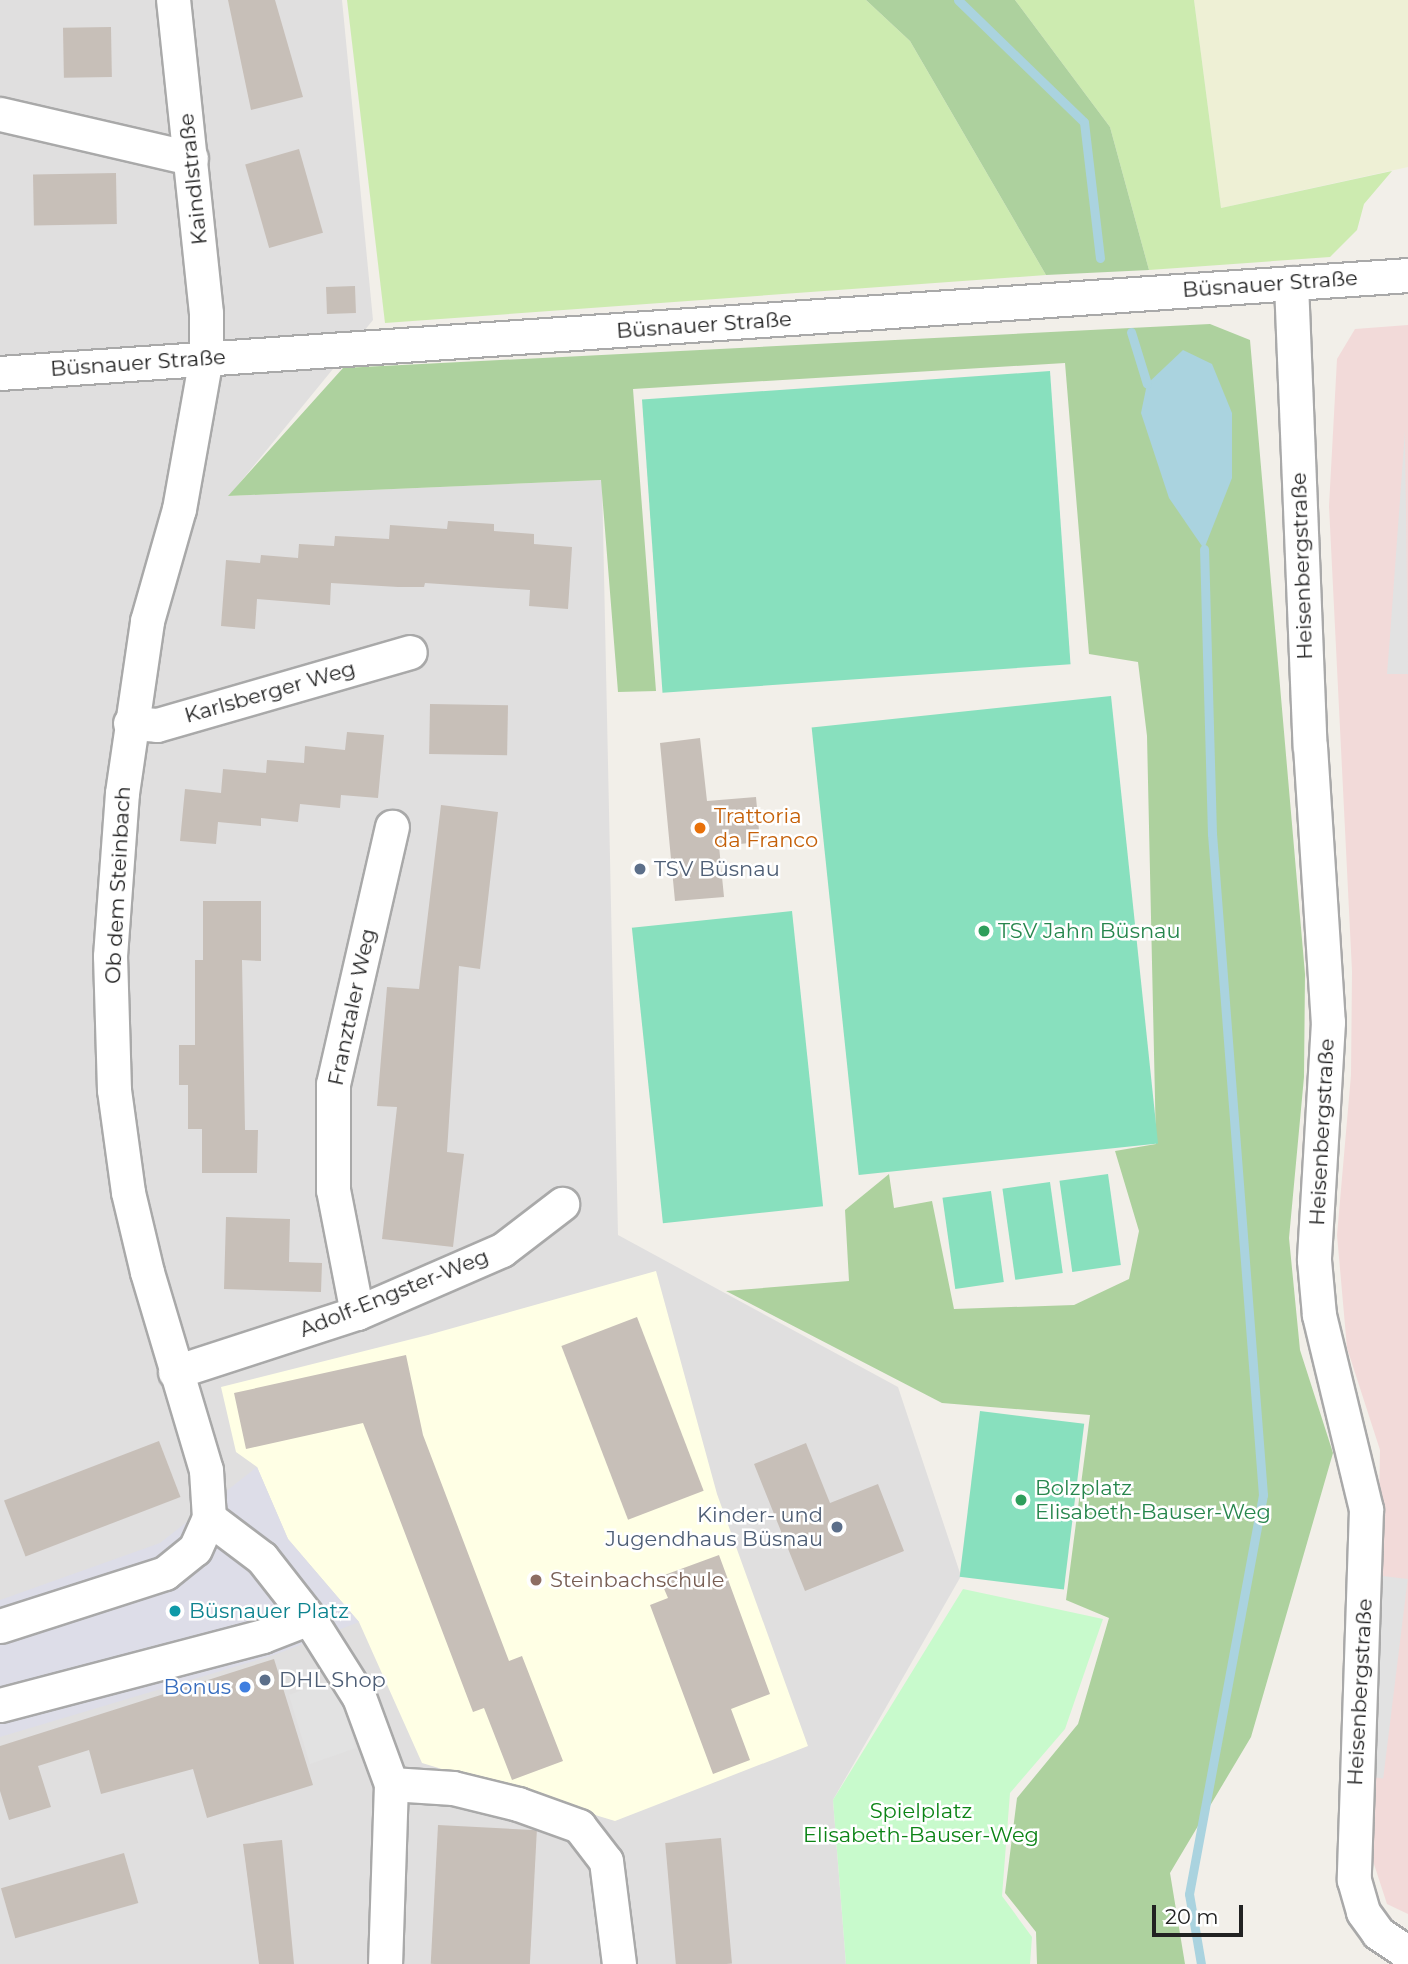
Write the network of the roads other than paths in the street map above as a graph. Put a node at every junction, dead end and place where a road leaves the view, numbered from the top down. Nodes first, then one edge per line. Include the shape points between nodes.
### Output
1 (173, 0) edge
2 (0, 114) edge
3 (191, 158) junction
4 (1408, 275) edge
5 (1291, 283) junction
6 (206, 358) junction
7 (0, 373) edge
8 (410, 652) dead end
9 (131, 723) junction
10 (393, 827) dead end
11 (562, 1203) dead end
12 (357, 1313) junction
13 (175, 1373) junction
14 (209, 1517) junction
15 (309, 1618) junction
16 (2, 1621) edge
17 (0, 1705) edge
18 (391, 1784) junction
19 (1408, 1953) edge
20 (385, 1964) edge
21 (619, 1964) edge

1 - 3 street, Kaindlstraße
2 - 3 street
3 - 6 street, Kaindlstraße
4 - 5 street, Büsnauer Straße
5 - 6 street, Büsnauer Straße
5 - 19 street, Heisenbergstraße via 1310,746 1328,1022 1314,1260 1320,1315 1366,1508 1354,1880 1363,1912 1378,1933
6 - 7 street, Büsnauer Straße
6 - 9 street, Ob dem Steinbach via 179,509 146,621
8 - 9 street, Karlsberger Weg via 157,725
9 - 13 street, Ob dem Steinbach via 110,956 114,1090 128,1192
10 - 12 street, Franztaler Weg via 333,1084 333,1190
11 - 12 street, Adolf-Engster-Weg via 502,1250
12 - 13 street, Adolf-Engster-Weg
13 - 14 street, Ob dem Steinbach via 206,1470
14 - 15 street via 262,1558
14 - 16 street via 195,1549 165,1573
15 - 17 street via 263,1636
15 - 18 street via 359,1697
18 - 20 street
18 - 21 street via 453,1788 519,1804 579,1826 606,1861

